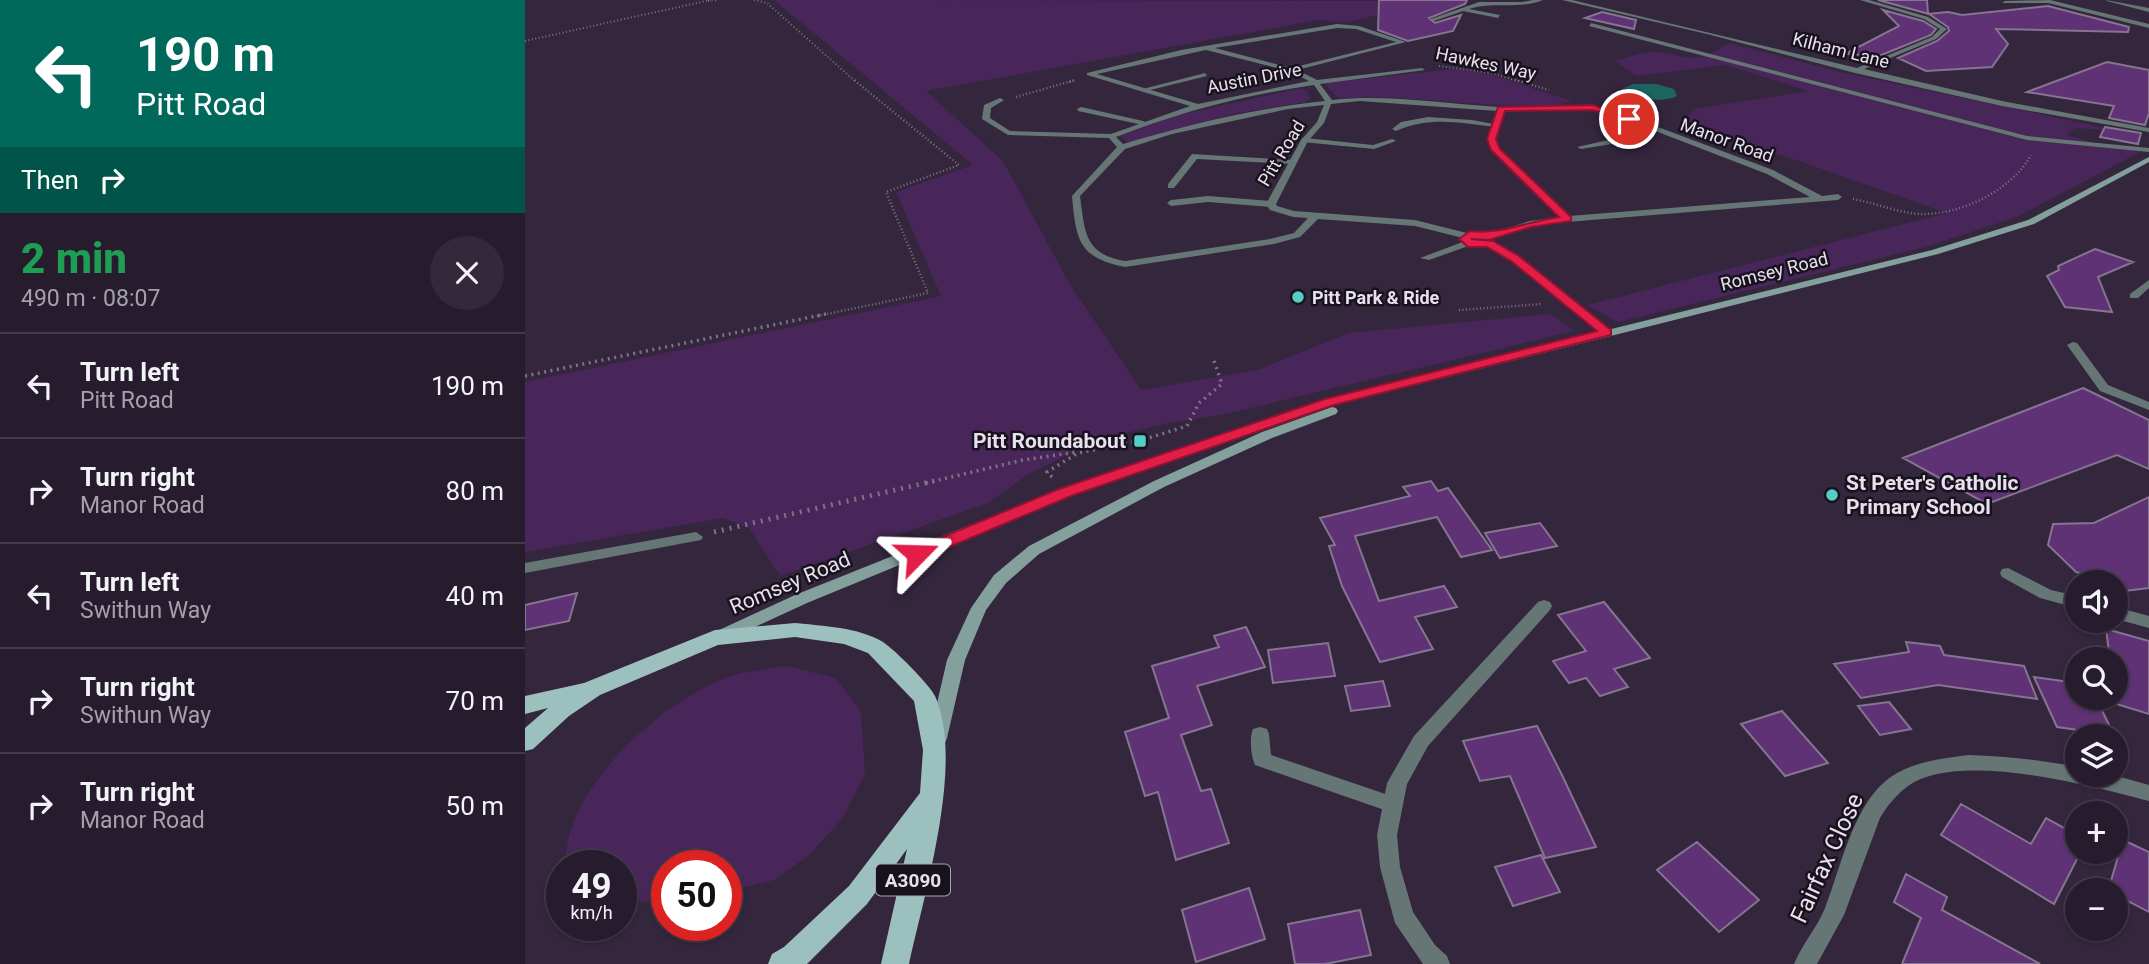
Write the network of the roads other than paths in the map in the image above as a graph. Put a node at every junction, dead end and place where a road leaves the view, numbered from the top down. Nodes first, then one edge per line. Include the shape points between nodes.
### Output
1 (1540, 0) edge
2 (1565, 0) edge
3 (1863, 0) edge
4 (2109, 0) edge
5 (2005, 3) dead end
6 (1459, 9) junction
7 (2149, 10) edge
8 (1498, 16) dead end
9 (1434, 19) dead end
10 (1591, 25) dead end
11 (2149, 26) edge
12 (1207, 48) junction
13 (1290, 70) junction
14 (1422, 70) dead end
15 (1855, 71) junction
16 (1205, 75) dead end
17 (1315, 82) junction
18 (1146, 89) junction
19 (1000, 100) road end
20 (1329, 101) junction
21 (1196, 106) junction
22 (1081, 109) dead end
23 (1501, 109) junction
24 (1143, 123) junction
25 (1495, 125) junction
26 (1652, 128) junction
27 (1396, 129) dead end
28 (2149, 132) edge
29 (1112, 136) junction
30 (1305, 140) junction
31 (1392, 141) dead end
32 (1122, 147) junction
33 (1581, 147) dead end
34 (2149, 150) edge
35 (2149, 159) edge
36 (1292, 162) junction
37 (1171, 186) dead end
38 (1838, 197) road end
39 (1820, 198) junction
40 (1171, 203) dead end
41 (1271, 204) junction
42 (1315, 216) junction
43 (1567, 219) junction
44 (1468, 239) junction
45 (1489, 240) junction
46 (1425, 258) dead end
47 (2149, 283) edge
48 (2134, 296) dead end
49 (1606, 332) junction
50 (2073, 345) dead end
51 (1396, 388) junction
52 (2149, 406) edge
53 (697, 537) road end
54 (525, 568) edge
55 (2008, 573) dead end
56 (2065, 600) edge
57 (1543, 606) dead end
58 (2128, 616) edge
59 (2149, 622) edge
60 (715, 638) junction
61 (592, 689) junction
62 (525, 705) edge
63 (1260, 734) dead end
64 (525, 742) edge
65 (935, 750) junction
66 (2149, 793) edge
67 (932, 795) junction
68 (1393, 806) junction
69 (782, 964) edge
70 (895, 964) edge
71 (1439, 964) edge
72 (1805, 964) edge

1 - 6 street
2 - 15 street, Kilham Lane
3 - 15 street via 1926,18 1944,29 1940,35
4 - 7 street
5 - 11 street via 2050,2
6 - 8 street
6 - 9 street
10 - 34 street via 2027,138
12 - 13 street
12 - 13 street via 1337,26 1357,27 1403,42
12 - 18 street via 1121,64 1089,76
13 - 17 street
14 - 17 street, Austin Drive
15 - 28 street, Kilham Lane
16 - 18 street
17 - 20 street
17 - 21 street, Austin Drive
18 - 21 street
19 - 29 street via 987,107 986,119 1008,133
20 - 23 street, Manor Road via 1389,100
20 - 30 street, Pitt Road
20 - 32 street, Manor Road via 1237,116
21 - 24 street, Austin Drive
22 - 24 street
23 - 25 street
23 - 26 street, Manor Road via 1607,110
24 - 29 street, Austin Drive
25 - 27 street via 1421,120
25 - 43 street via 1491,139 1495,150
26 - 33 street
26 - 39 street, Manor Road via 1770,172
29 - 32 street
30 - 31 street via 1374,146
30 - 36 street, Pitt Road
32 - 42 street via 1076,196 1082,239 1093,255 1102,259 1143,263 1271,242 1297,235
35 - 49 main road, Romsey Road via 2031,222 1935,252
36 - 37 street via 1195,156
36 - 41 street, Pitt Road
38 - 39 street
39 - 43 street
40 - 41 street via 1208,199
41 - 42 street, Pitt Road via 1282,212
42 - 44 street, Pitt Road via 1415,223
43 - 45 street via 1530,224
44 - 45 street
44 - 46 street
45 - 49 street
47 - 48 street
49 - 51 main road, Romsey Road
50 - 52 street via 2104,388
51 - 60 main road, Romsey Road via 1331,402 1065,492
51 - 65 main road, Romsey Road via 1267,435 1159,484 1034,550 1000,579 978,608 956,660
53 - 54 street
55 - 56 street
57 - 68 street via 1422,741 1397,783
58 - 59 street
60 - 61 main road
60 - 65 main road via 795,630 847,637 876,648 925,698
61 - 62 main road
61 - 64 main road
63 - 68 street via 1262,760
65 - 67 main road
66 - 72 street, Fairfax Close via 2018,764 1972,762 1906,776 1881,799 1835,912
67 - 69 main road via 858,895
67 - 70 main road, A3090
68 - 71 street via 1387,835 1403,916

